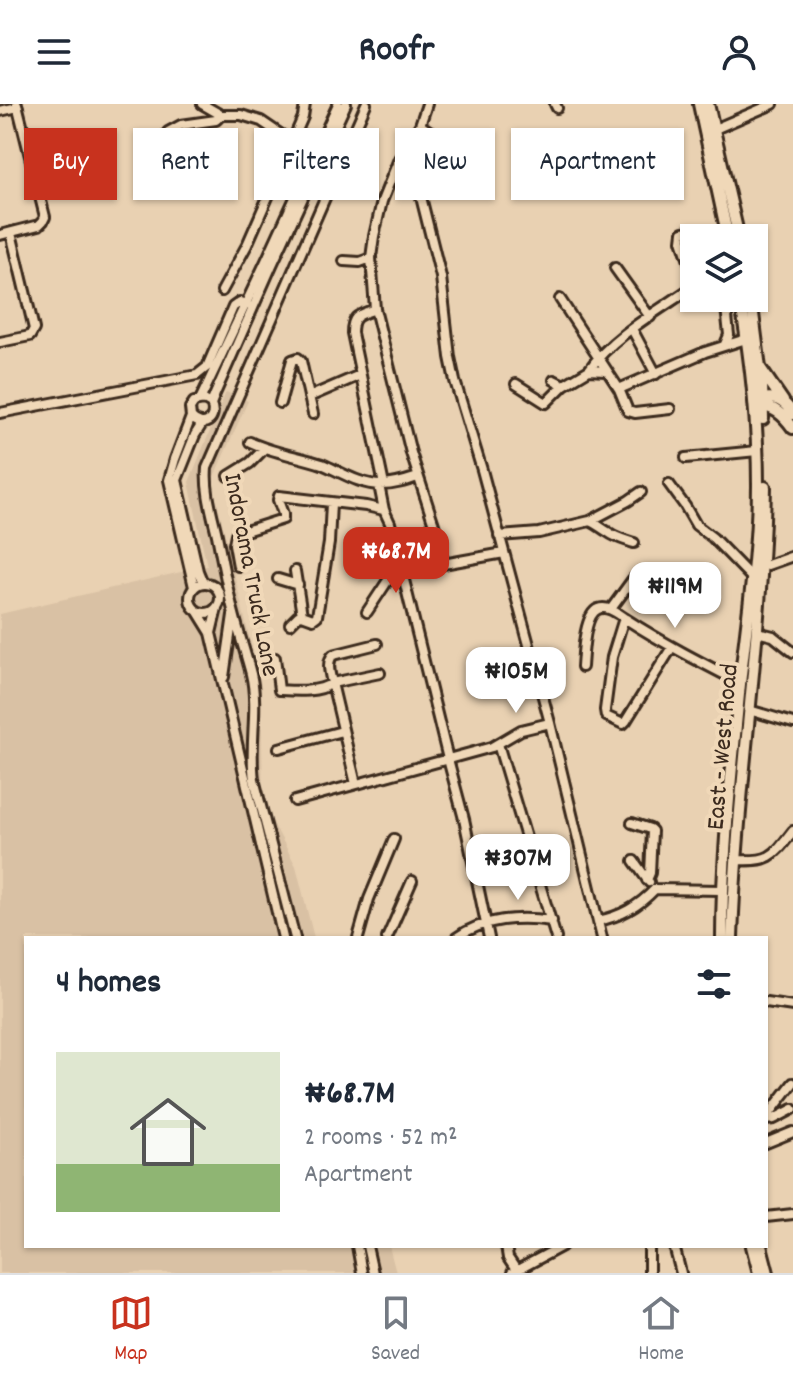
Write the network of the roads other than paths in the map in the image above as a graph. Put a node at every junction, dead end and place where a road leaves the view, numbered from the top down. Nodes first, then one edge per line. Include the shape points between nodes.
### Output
1 (202, 104) edge
2 (305, 104) edge
3 (338, 104) edge
4 (346, 104) edge
5 (366, 104) edge
6 (427, 104) edge
7 (699, 104) edge
8 (708, 104) edge
9 (773, 104) edge
10 (18, 105) edge
11 (0, 111) edge
12 (221, 115) junction
13 (420, 125) junction
14 (175, 128) edge
15 (271, 128) edge
16 (298, 128) edge
17 (418, 128) edge
18 (425, 128) edge
19 (710, 131) junction
20 (395, 169) edge
21 (267, 200) edge
22 (421, 200) edge
23 (726, 224) edge
24 (735, 224) edge
25 (11, 233) junction
26 (0, 235) edge
27 (371, 258) junction
28 (344, 261) dead end
29 (615, 268) dead end
30 (222, 291) dead end
31 (680, 296) edge
32 (560, 299) dead end
33 (249, 306) junction
34 (375, 309) junction
35 (727, 312) edge
36 (742, 312) edge
37 (752, 312) edge
38 (650, 317) junction
39 (632, 329) junction
40 (746, 339) junction
41 (0, 342) edge
42 (725, 344) junction
43 (598, 356) junction
44 (756, 368) junction
45 (589, 370) junction
46 (605, 371) junction
47 (656, 374) junction
48 (360, 375) junction
49 (554, 380) dead end
50 (516, 384) dead end
51 (564, 385) junction
52 (619, 389) junction
53 (309, 397) junction
54 (200, 400) junction
55 (783, 401) junction
56 (759, 402) junction
57 (280, 403) dead end
58 (211, 404) junction
59 (670, 409) dead end
60 (0, 413) edge
61 (313, 414) dead end
62 (788, 414) edge
63 (191, 417) junction
64 (202, 424) junction
65 (793, 428) edge
66 (763, 429) junction
67 (250, 442) dead end
68 (264, 449) junction
69 (757, 451) junction
70 (686, 458) dead end
71 (229, 476) dead end
72 (418, 477) junction
73 (669, 484) dead end
74 (382, 485) junction
75 (641, 492) dead end
76 (331, 503) junction
77 (384, 510) junction
78 (590, 521) junction
79 (499, 536) junction
80 (634, 543) dead end
81 (504, 553) junction
82 (793, 556) edge
83 (400, 562) junction
84 (443, 564) junction
85 (238, 566) dead end
86 (762, 567) junction
87 (295, 571) dead end
88 (278, 579) dead end
89 (633, 579) dead end
90 (754, 579) junction
91 (203, 583) junction
92 (298, 585) junction
93 (194, 587) junction
94 (218, 604) junction
95 (611, 609) junction
96 (233, 611) junction
97 (198, 612) junction
98 (367, 612) dead end
99 (302, 615) junction
100 (624, 618) junction
101 (290, 624) dead end
102 (757, 632) junction
103 (211, 633) junction
104 (377, 644) dead end
105 (672, 647) junction
106 (793, 652) edge
107 (275, 658) dead end
108 (582, 667) dead end
109 (380, 673) dead end
110 (332, 683) junction
111 (741, 683) junction
112 (223, 684) junction
113 (749, 710) junction
114 (550, 723) junction
115 (793, 723) edge
116 (342, 731) junction
117 (498, 744) junction
118 (279, 748) dead end
119 (448, 759) junction
120 (356, 784) junction
121 (295, 801) dead end
122 (250, 802) junction
123 (260, 803) junction
124 (632, 823) dead end
125 (793, 831) edge
126 (394, 839) dead end
127 (736, 860) junction
128 (634, 861) dead end
129 (647, 880) junction
130 (412, 881) dead end
131 (655, 889) junction
132 (722, 890) junction
133 (552, 921) junction
134 (598, 921) junction
135 (485, 924) junction
136 (283, 936) edge
137 (294, 936) edge
138 (359, 936) edge
139 (388, 936) edge
140 (459, 936) edge
141 (488, 936) edge
142 (556, 936) edge
143 (602, 936) edge
144 (722, 936) edge
145 (732, 936) edge
146 (768, 1002) edge
147 (793, 1006) edge
148 (793, 1083) edge
149 (793, 1109) edge
150 (768, 1116) edge
151 (768, 1119) edge
152 (793, 1132) edge
153 (768, 1142) edge
154 (793, 1214) edge
155 (768, 1217) edge
156 (357, 1248) edge
157 (367, 1248) edge
158 (506, 1248) edge
159 (558, 1248) edge
160 (649, 1248) edge
161 (675, 1248) edge
162 (753, 1248) edge
163 (762, 1248) edge
164 (514, 1272) edge
165 (362, 1273) edge
166 (373, 1273) edge
167 (649, 1273) edge
168 (681, 1273) edge
169 (759, 1273) edge
170 (768, 1273) edge

1 - 12 street
2 - 16 street
3 - 33 street
4 - 33 street
5 - 96 street, Indorama Truck Lane via 207,468
6 - 13 street
7 - 19 main road
8 - 19 main road
9 - 19 street
10 - 11 street
10 - 25 street via 45,217 39,225
12 - 14 street
12 - 15 street via 241,115
13 - 17 street
13 - 18 street
19 - 23 main road
19 - 24 main road
20 - 27 street via 382,201
21 - 30 street
22 - 79 street via 441,277 455,381
25 - 26 street
25 - 41 street via 34,329 30,336
27 - 28 street
27 - 34 street
29 - 38 street
31 - 38 street
32 - 43 street
33 - 54 street
33 - 58 street
33 - 60 street via 240,302 233,307 207,367 197,375
34 - 48 street via 352,324
34 - 72 street
35 - 42 street
36 - 40 main road
37 - 44 main road
38 - 39 street
39 - 43 street
39 - 47 street
40 - 42 street
40 - 44 main road
42 - 47 street
43 - 45 street
43 - 46 street
44 - 55 main road
44 - 56 main road, East - West Road
45 - 46 street
45 - 51 street
46 - 52 street
47 - 52 street
48 - 53 street
48 - 74 street
49 - 51 street
50 - 51 street via 546,403
52 - 59 street via 630,413
53 - 57 street via 296,358
53 - 61 street
54 - 58 street
54 - 63 street via 190,408
55 - 56 main road
55 - 62 main road
56 - 62 main road
56 - 66 main road, East - West Road
56 - 69 main road, East - West Road
58 - 64 street via 213,417
62 - 65 main road
62 - 66 main road via 771,414
63 - 64 street
63 - 93 street via 169,480
64 - 91 street via 177,480
66 - 86 main road, East - West Road
67 - 68 street
68 - 71 street
68 - 74 street
69 - 70 street
69 - 90 main road, East - West Road
72 - 74 street
72 - 84 street
73 - 90 street via 696,525
74 - 77 street
75 - 78 street
76 - 77 street
76 - 85 street via 279,496 283,519 236,534
76 - 99 street via 317,616
77 - 83 street
78 - 79 street
78 - 80 street
79 - 81 street
81 - 84 street
81 - 114 street
82 - 86 street
83 - 84 street
83 - 98 street
83 - 119 street
86 - 102 main road, East - West Road
87 - 92 street
88 - 92 street
89 - 95 street
90 - 111 main road, East - West Road
91 - 93 street
91 - 94 street via 216,587
92 - 99 street
93 - 97 street via 189,600
94 - 96 street
94 - 97 street via 208,613
94 - 103 street
95 - 100 street
95 - 108 street via 600,607 591,617
96 - 112 street
96 - 123 street, Indorama Truck Lane via 251,675 251,759
97 - 103 street
99 - 101 street
100 - 105 street
100 - 105 street via 612,657 606,716 623,724
102 - 106 street via 773,636
102 - 113 main road, East - West Road
103 - 112 street
104 - 110 street via 331,657
105 - 111 street
107 - 110 street via 279,690 326,688
109 - 110 street
110 - 116 street
111 - 132 main road, East - West Road
112 - 122 street
113 - 115 street
113 - 127 main road, East - West Road
114 - 117 street via 521,730
114 - 134 street
116 - 118 street
116 - 120 street
117 - 119 street
117 - 133 street
119 - 120 street
119 - 135 street
120 - 121 street
122 - 123 street
122 - 136 street
123 - 137 street, Indorama Truck Lane
124 - 129 street via 652,831
125 - 127 street via 767,859
126 - 138 street
127 - 145 main road, East - West Road
128 - 129 street
129 - 131 street
130 - 139 street
131 - 132 street
131 - 134 street via 628,911
132 - 144 main road, East - West Road
133 - 135 street via 515,918
133 - 142 street
134 - 143 street
135 - 140 street
135 - 141 street
146 - 147 street
148 - 150 street
149 - 151 street
152 - 153 street
154 - 155 street
156 - 165 street
157 - 166 street
158 - 164 street
159 - 164 street
160 - 167 street
161 - 168 street
162 - 169 main road
163 - 170 main road

